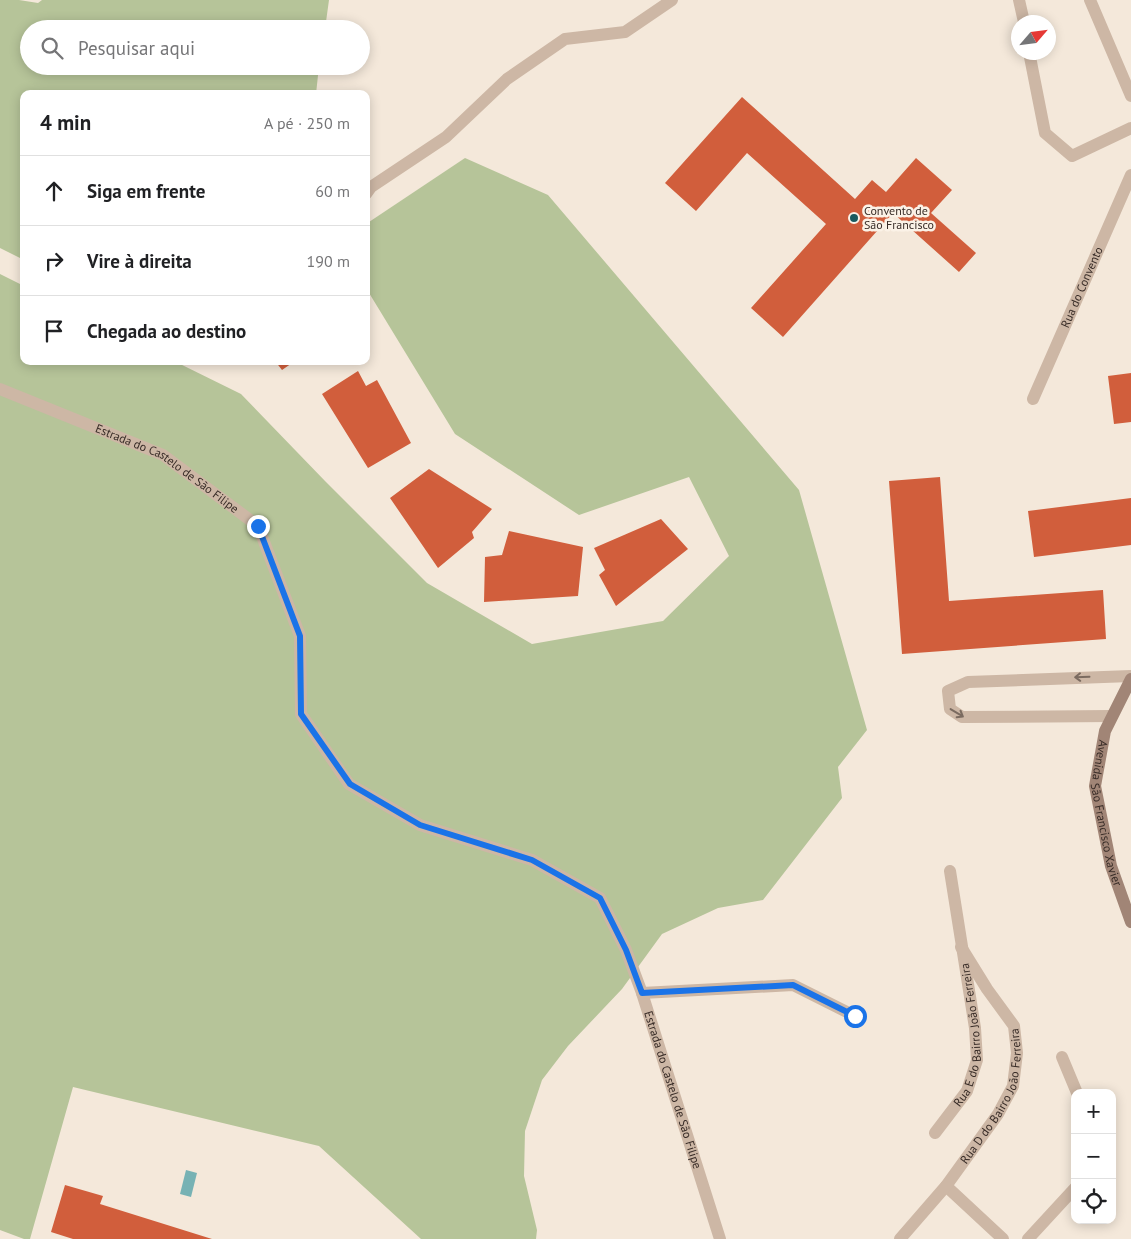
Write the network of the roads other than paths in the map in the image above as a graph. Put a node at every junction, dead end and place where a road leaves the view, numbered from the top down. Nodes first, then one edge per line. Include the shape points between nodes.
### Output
1 (672, 0) edge
2 (1019, 0) edge
3 (1090, 0) edge
4 (1022, 15) edge
5 (1030, 60) edge
6 (1125, 65) edge
7 (1131, 96) edge
8 (1131, 128) edge
9 (1131, 175) edge
10 (370, 188) edge
11 (0, 389) edge
12 (1033, 398) dead end
13 (1131, 677) edge
14 (1112, 716) junction
15 (950, 871) dead end
16 (1131, 922) edge
17 (961, 947) junction
18 (642, 993) junction
19 (855, 1016) dead end
20 (1062, 1056) dead end
21 (1075, 1089) edge
22 (935, 1133) dead end
23 (946, 1186) junction
24 (1071, 1192) edge
25 (720, 1239) edge
26 (900, 1239) edge
27 (1003, 1239) edge
28 (1028, 1239) edge

1 - 10 street via 625,32 565,39 507,78 446,137
2 - 4 street
3 - 6 street
5 - 8 street via 1044,133 1072,156
6 - 7 street
9 - 12 street, Rua do Convento
11 - 18 street, Estrada do Castelo de São Filipe via 164,455 258,526 300,636 301,714 350,784 420,825 532,860 600,898 626,950
13 - 14 street, Avenida São Francisco Xavier
13 -> 14 street via 968,682 948,691 950,708 962,717
14 - 16 street, Avenida São Francisco Xavier via 1105,731 1095,786 1111,866
15 - 17 street, Rua E do Bairro João Ferreira
17 - 22 street, Rua E do Bairro João Ferreira via 978,1060 967,1091
17 - 23 street, Rua D do Bairro João Ferreira via 1014,1026 1017,1053 1013,1086 998,1114
18 - 19 street via 793,985
18 - 25 street, Estrada do Castelo de São Filipe
20 - 21 street
23 - 26 street, Rua D do Bairro João Ferreira
23 - 27 street
24 - 28 street

